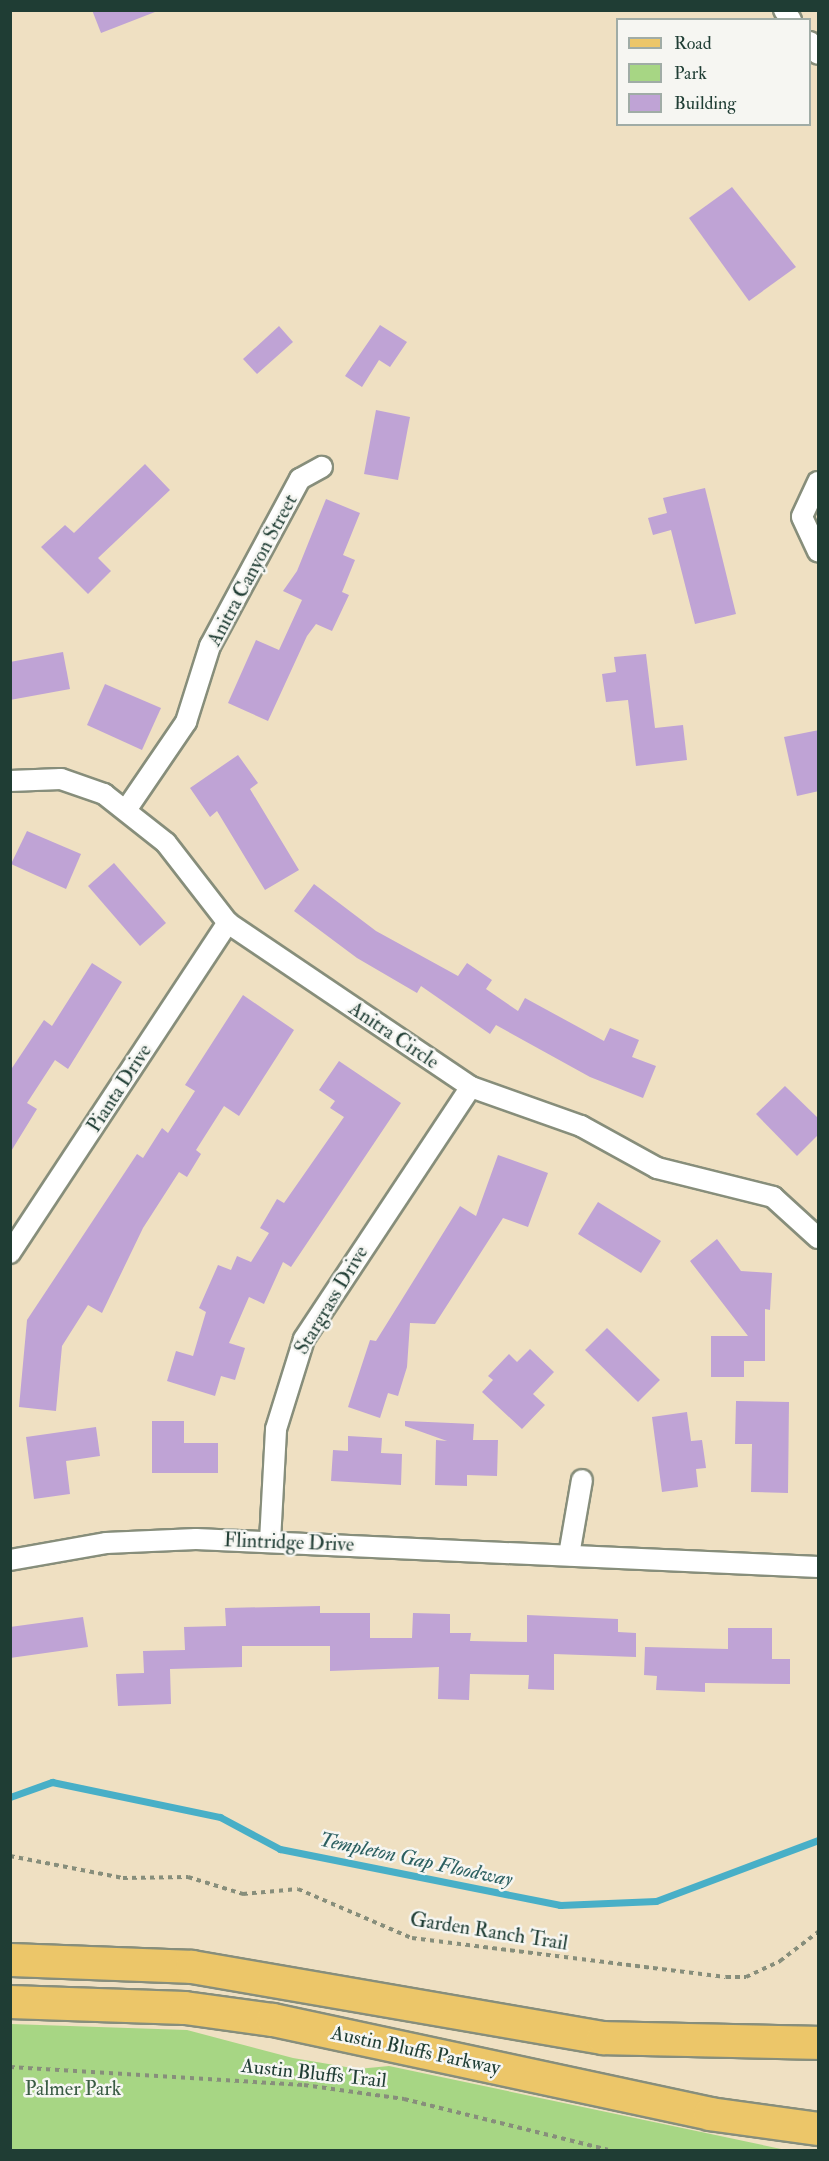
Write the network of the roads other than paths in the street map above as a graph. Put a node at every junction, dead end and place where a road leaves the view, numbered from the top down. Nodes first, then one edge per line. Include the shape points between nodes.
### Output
1 (322, 467) dead end
2 (819, 483) edge
3 (819, 552) edge
4 (10, 781) edge
5 (126, 810) junction
6 (228, 923) junction
7 (471, 1087) junction
8 (819, 1238) edge
9 (10, 1253) edge
10 (582, 1480) dead end
11 (270, 1541) junction
12 (569, 1555) junction
13 (10, 1560) edge
14 (819, 1567) edge
15 (10, 1960) edge
16 (10, 2002) edge
17 (819, 2043) edge
18 (819, 2128) edge

1 - 5 street, Anitra Canyon Street via 300,478 210,646 186,722
2 - 3 street via 802,517
4 - 5 street, Anitra Circle via 61,779 104,795
5 - 6 street, Anitra Circle via 166,843
6 - 7 street, Anitra Circle
6 - 9 street, Pianta Drive
7 - 8 street, Anitra Circle via 581,1126 657,1168 773,1197
7 - 11 street, Stargrass Drive via 303,1339 276,1429
10 - 12 street
11 - 12 street, Flintridge Drive
11 - 13 street, Flintridge Drive via 147,1540
12 - 14 street, Flintridge Drive
15 - 17 main road, Austin Bluffs Parkway via 192,1967 603,2038
16 - 18 main road, Austin Bluffs Parkway via 185,2008 273,2020 710,2114

